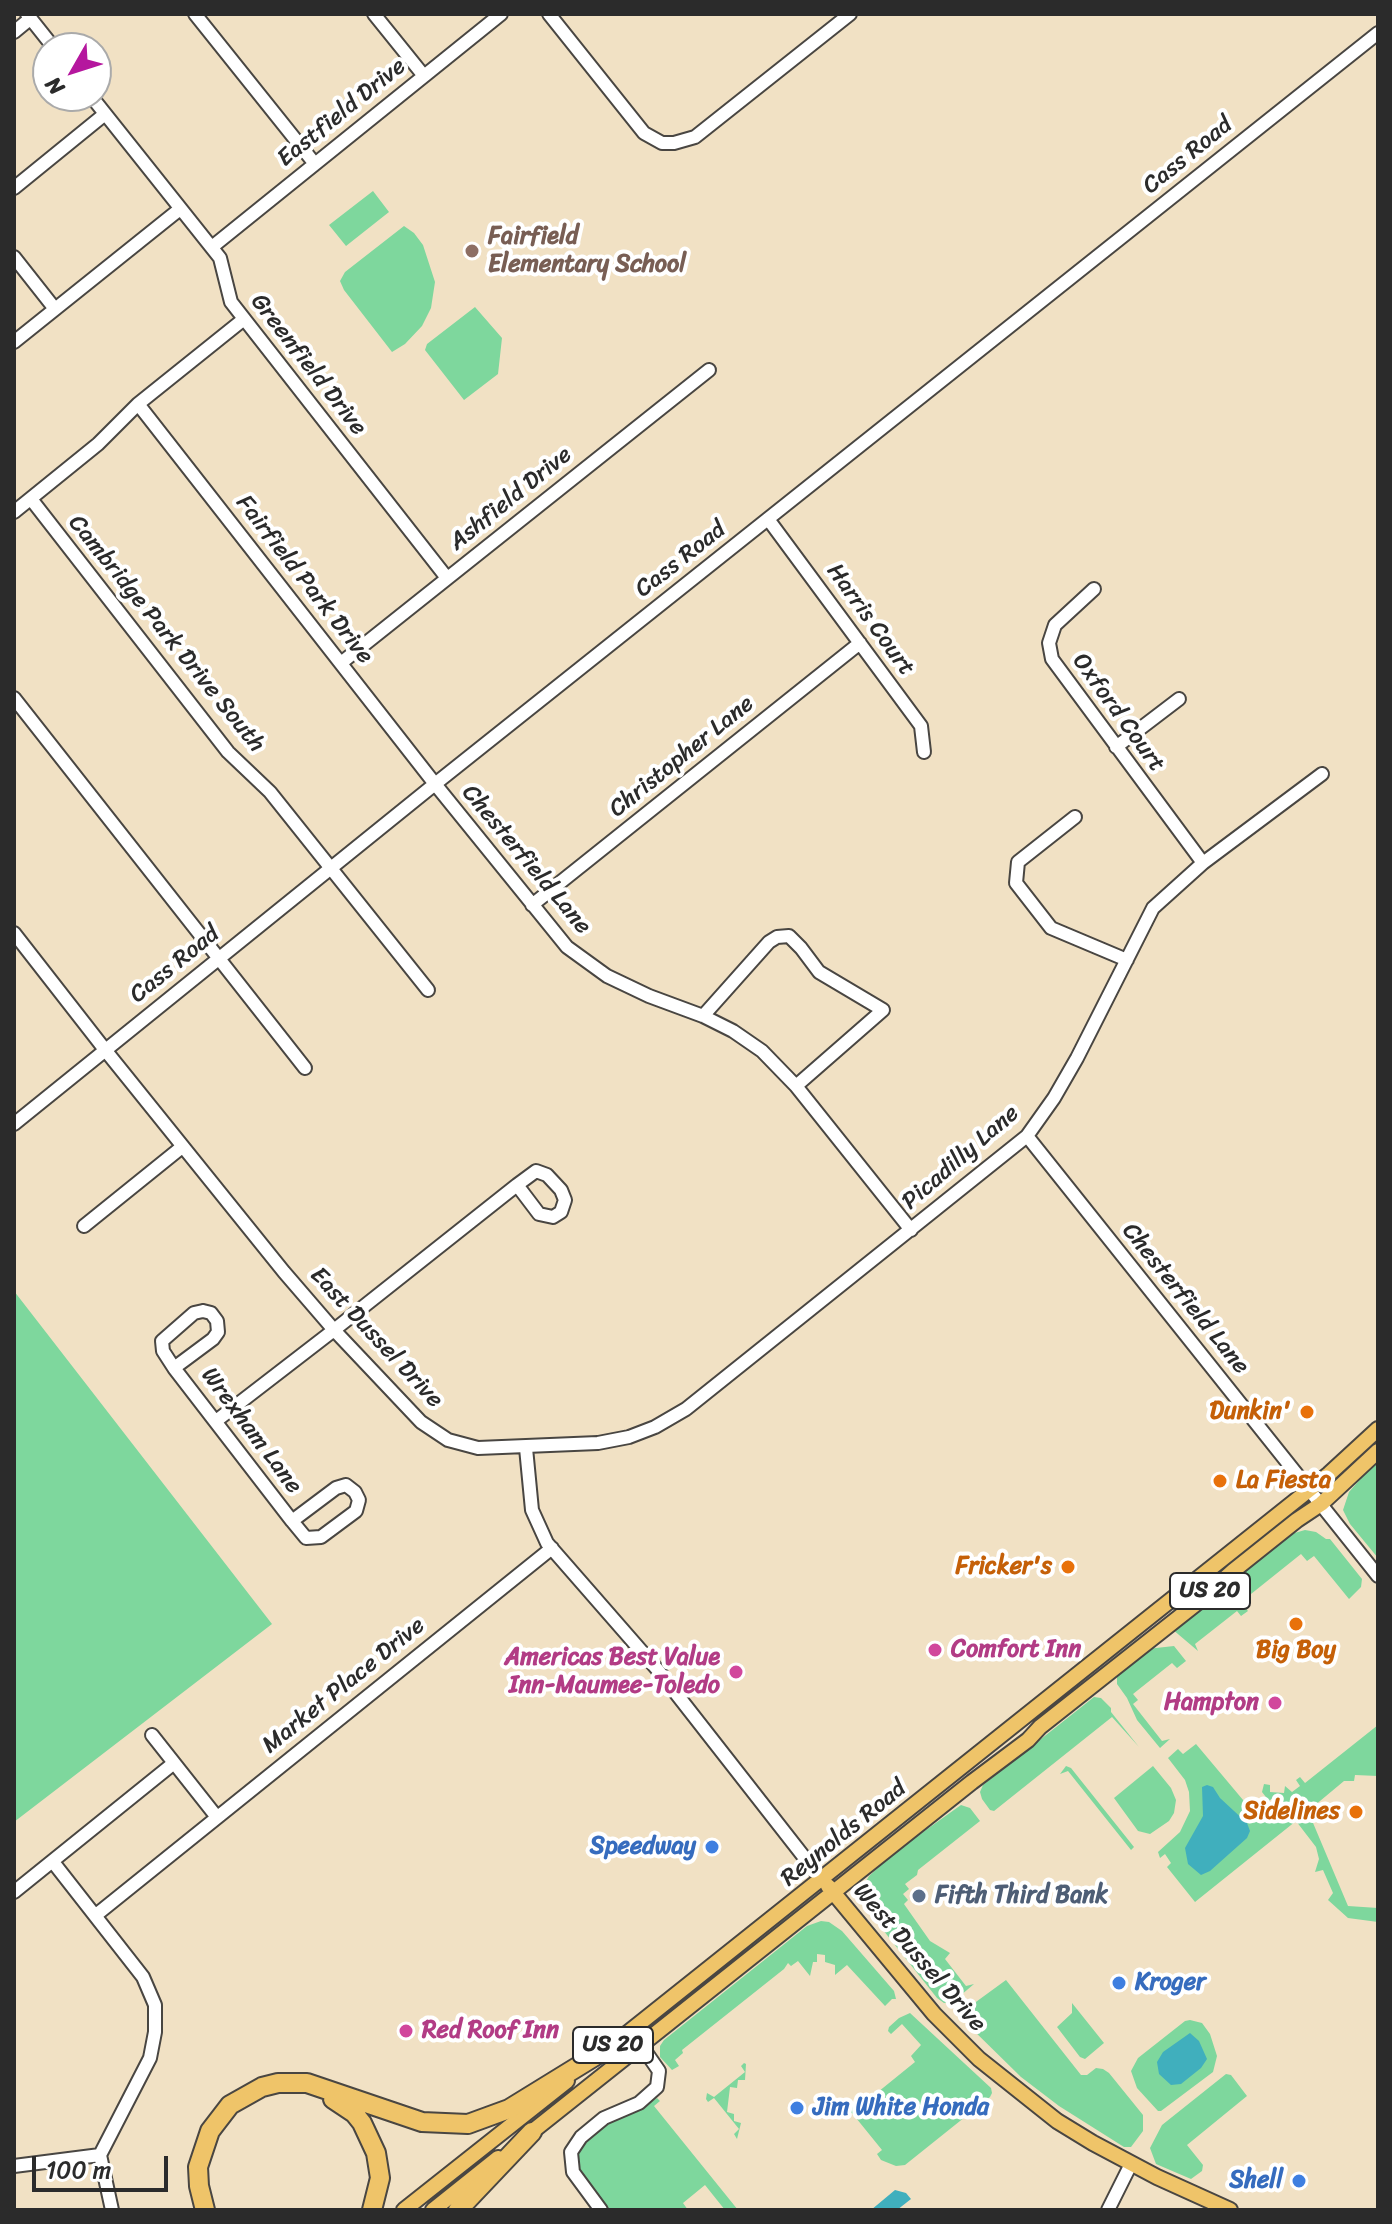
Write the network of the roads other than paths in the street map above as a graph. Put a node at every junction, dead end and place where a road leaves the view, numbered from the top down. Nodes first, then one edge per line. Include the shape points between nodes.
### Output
1 (195, 14) edge
2 (374, 14) edge
3 (501, 14) edge
4 (549, 14) edge
5 (850, 14) edge
6 (29, 16) edge
7 (14, 32) edge
8 (42, 32) edge
9 (1378, 33) edge
10 (424, 76) junction
11 (105, 114) joint
12 (315, 164) junction
13 (14, 188) edge
14 (180, 209) junction
15 (212, 247) junction
16 (14, 257) edge
17 (55, 309) junction
18 (244, 319) junction
19 (14, 342) edge
20 (709, 370) dead end
21 (138, 404) junction
22 (31, 499) junction
23 (14, 512) edge
24 (768, 519) junction
25 (447, 578) junction
26 (1094, 589) dead end
27 (860, 643) junction
28 (341, 663) junction
29 (14, 698) edge
30 (1179, 699) dead end
31 (1116, 747) junction
32 (924, 752) dead end
33 (1322, 774) dead end
34 (435, 784) junction
35 (1075, 817) dead end
36 (1203, 863) junction
37 (330, 868) junction
38 (532, 905) junction
39 (14, 933) edge
40 (217, 958) junction
41 (1127, 960) junction
42 (428, 990) dead end
43 (703, 1016) junction
44 (106, 1051) junction
45 (305, 1068) dead end
46 (796, 1086) junction
47 (14, 1124) edge
48 (1027, 1136) junction
49 (182, 1147) junction
50 (517, 1185) dead end
51 (84, 1226) dead end
52 (911, 1230) junction
53 (334, 1330) junction
54 (174, 1368) junction
55 (216, 1421) junction
56 (1378, 1429) edge
57 (526, 1448) junction
58 (1378, 1451) edge
59 (1309, 1489) junction
60 (1321, 1504) junction
61 (292, 1521) junction
62 (552, 1548) junction
63 (1378, 1576) edge
64 (152, 1735) dead end
65 (174, 1763) junction
66 (216, 1816) junction
67 (53, 1862) junction
68 (822, 1880) junction
69 (14, 1892) edge
70 (833, 1892) junction
71 (96, 1915) junction
72 (613, 2045) junction
73 (641, 2045) junction
74 (532, 2132) junction
75 (100, 2155) junction
76 (1131, 2164) junction
77 (14, 2166) edge
78 (112, 2210) edge
79 (205, 2210) edge
80 (213, 2210) edge
81 (372, 2210) edge
82 (404, 2210) edge
83 (433, 2210) edge
84 (458, 2210) edge
85 (601, 2210) edge
86 (1108, 2210) edge
87 (1230, 2210) edge

1 - 12 street
2 - 10 street
3 - 10 street, Eastfield Drive
4 - 5 street via 644,133 665,143 695,137
6 - 7 street
6 - 8 street
9 - 24 street, Cass Road
10 - 12 street, Eastfield Drive
11 - 13 street
11 - 14 street, Greenfield Drive
12 - 15 street, Eastfield Drive
14 - 15 street, Greenfield Drive
14 - 17 street
15 - 18 street, Greenfield Drive via 223,264 231,302
16 - 17 street
17 - 19 street
18 - 21 street
18 - 25 street, Greenfield Drive
20 - 25 street, Ashfield Drive
21 - 22 street
21 - 28 street, Fairfield Park Drive
22 - 23 street
22 - 37 street, Cambridge Park Drive South via 228,752 270,792
24 - 27 street, Harris Court
24 - 34 street, Cass Road
25 - 28 street, Ashfield Drive
26 - 31 street, Oxford Court via 1055,625 1049,647 1055,666
27 - 32 street, Harris Court via 921,726
27 - 38 street, Christopher Lane
28 - 34 street, Fairfield Park Drive
29 - 40 street
30 - 31 street
31 - 36 street, Oxford Court
33 - 36 street, Picadilly Lane
34 - 37 street, Cass Road
34 - 38 street, Chesterfield Lane
35 - 41 street via 1018,862 1016,883 1051,928
36 - 41 street, Picadilly Lane via 1153,908
37 - 40 street, Cass Road
37 - 42 street, Cambridge Park Drive South
38 - 43 street, Chesterfield Lane via 567,947 607,976
39 - 44 street, East Dussel Drive
40 - 44 street, Cass Road
40 - 45 street
41 - 48 street, Picadilly Lane via 1077,1058
43 - 46 street, Chesterfield Lane via 750,1042
43 - 46 street via 769,942 789,936 819,972 883,1010
44 - 47 street, Cass Road
44 - 49 street, East Dussel Drive
46 - 52 street, Chesterfield Lane
48 - 52 street, Picadilly Lane
48 - 59 street, Chesterfield Lane
49 - 51 street
49 - 53 street, East Dussel Drive
50 - 53 street
52 - 57 street, Picadilly Lane via 669,1420 629,1437
53 - 55 street
53 - 57 street, East Dussel Drive via 436,1433 478,1448
54 - 54 street, Wrexham Lane via 162,1341 194,1313 211,1313 218,1332
54 - 55 street, Wrexham Lane
55 - 61 street, Wrexham Lane
56 - 59 main road, US 20
57 - 62 street via 532,1510
58 - 60 main road, US 20
59 - 60 street, Chesterfield Lane
59 - 68 main road, Reynolds Road / US 20
60 - 63 street, Chesterfield Lane
60 - 70 main road, Reynolds Road / US 20
61 - 61 street, Wrexham Lane via 306,1538 321,1537 356,1511 359,1500 346,1485 336,1488
62 - 66 street, Market Place Drive
62 - 68 street via 657,1669
64 - 65 street
65 - 66 street
65 - 67 street
66 - 71 street, Market Place Drive
67 - 69 street
67 - 71 street
68 - 70 main road, West Dussel Drive
68 - 72 main road, Reynolds Road / US 20
70 - 73 main road, Reynolds Road / US 20
70 - 76 main road, West Dussel Drive via 928,2008 979,2059 1057,2121
71 - 75 street via 143,1977 155,2005 150,2058
72 - 79 highway via 509,2109 468,2124 422,2122 307,2083 262,2087 230,2105 210,2131 198,2167
72 - 82 main road, Reynolds Road / US 20
73 - 74 main road, Reynolds Road / US 20
73 - 85 street via 659,2071 657,2087 639,2103 604,2118 571,2152 573,2172
74 - 83 main road, Reynolds Road / US 20
74 - 84 highway
75 - 77 street
75 - 78 street
76 - 86 street
76 - 87 main road, West Dussel Drive
80 - 81 highway via 205,2174 221,2126 262,2094 296,2088 329,2096 362,2123 379,2166

